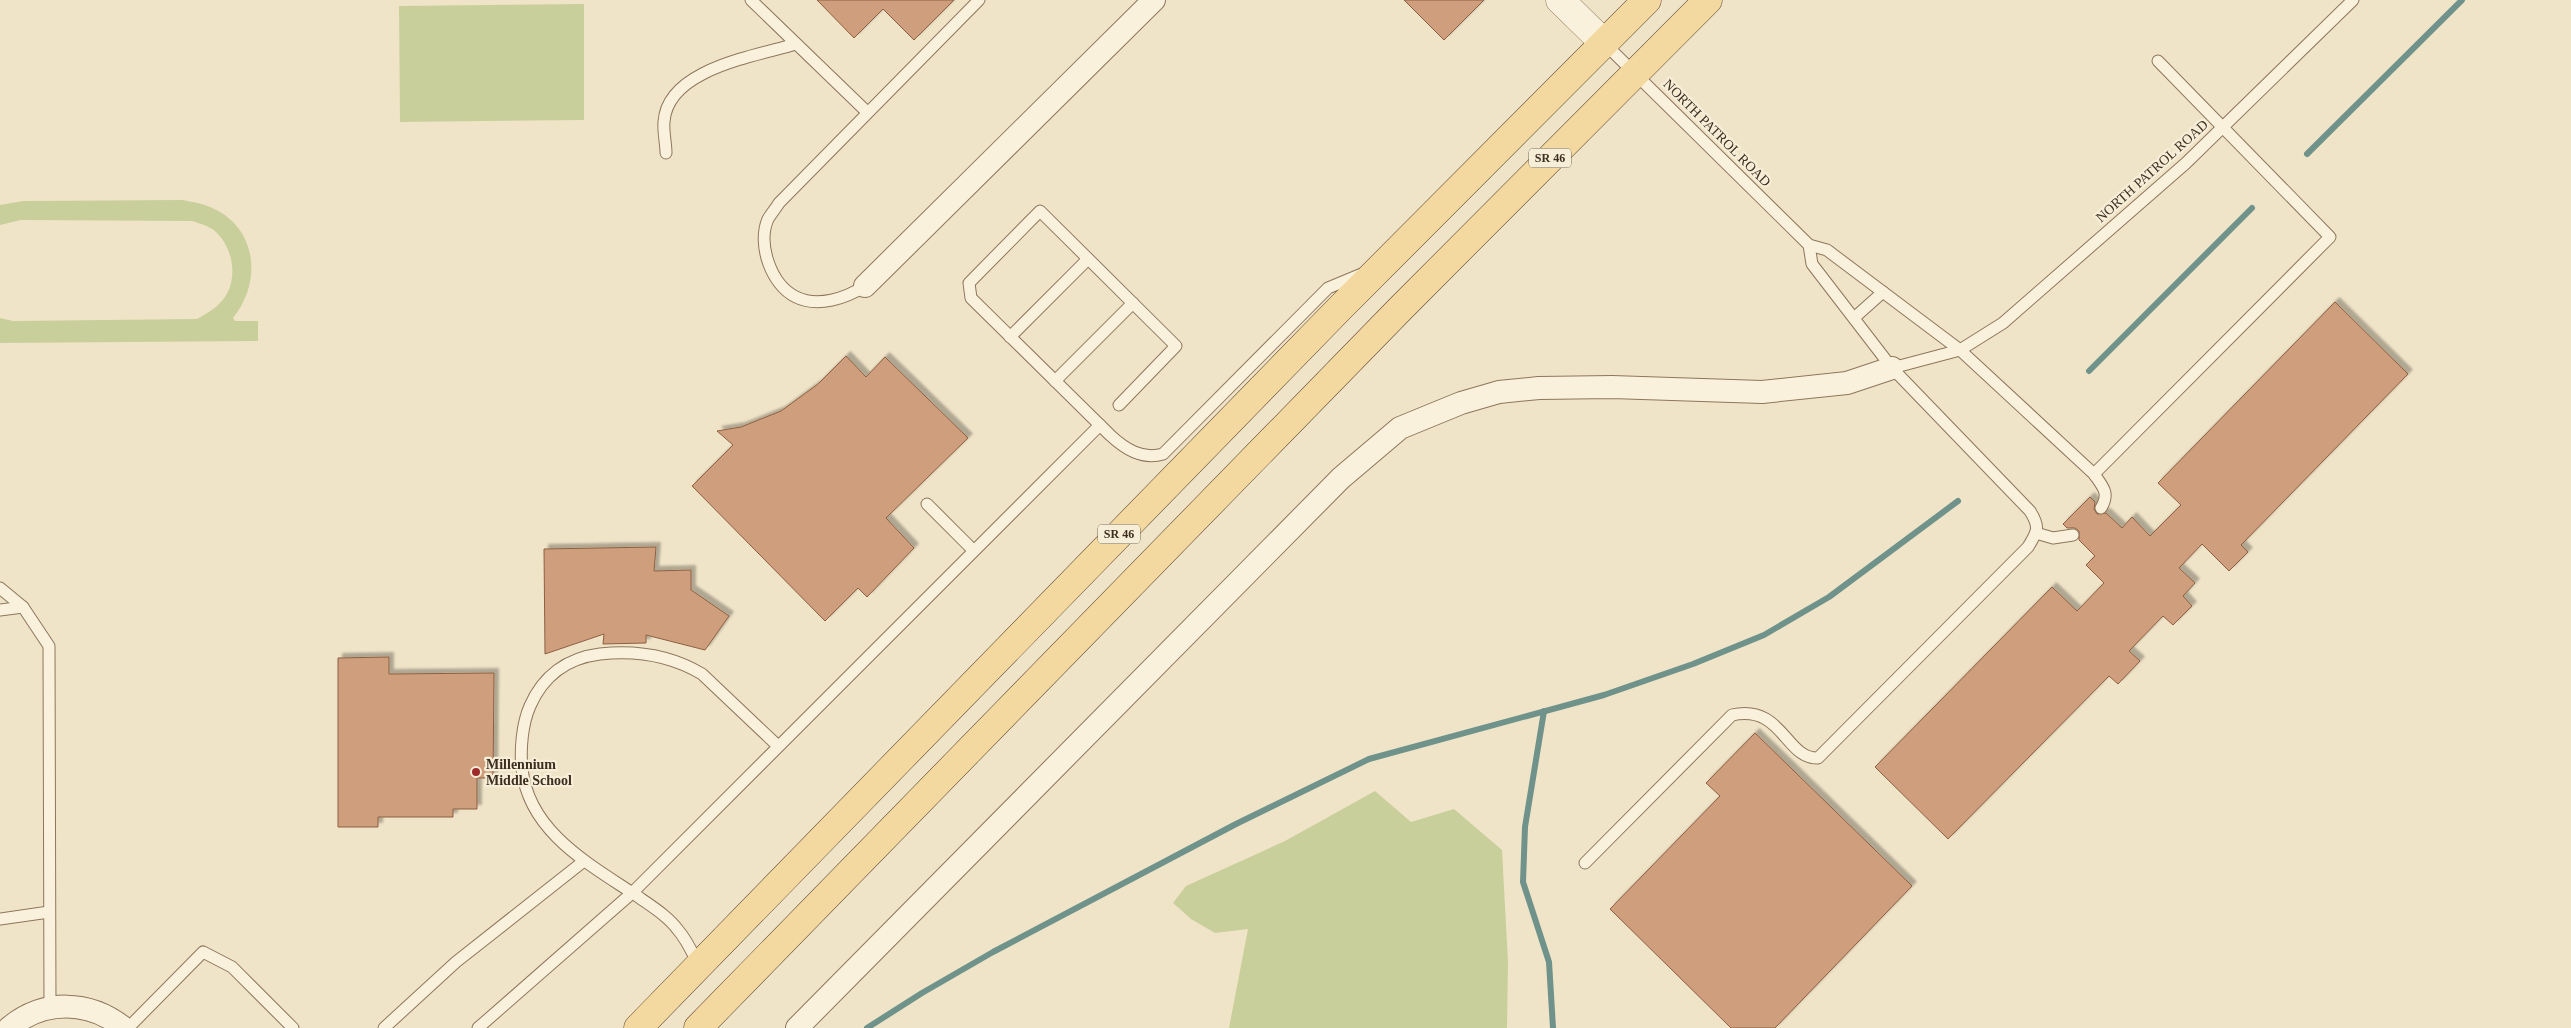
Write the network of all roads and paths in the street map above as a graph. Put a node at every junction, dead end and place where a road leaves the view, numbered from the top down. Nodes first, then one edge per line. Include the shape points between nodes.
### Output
1 (750, 0) edge
2 (979, 0) edge
3 (1154, 0) edge
4 (1560, 0) edge
5 (1647, 0) edge
6 (1708, 0) edge
7 (2353, 0) edge
8 (1604, 43) junction
9 (796, 44) junction
10 (2158, 62) dead end
11 (1634, 73) junction
12 (867, 112) junction
13 (2222, 128) junction
14 (666, 152) dead end
15 (1809, 245) junction
16 (1088, 259) junction
17 (1382, 265) junction
18 (865, 286) joint
19 (1883, 292) junction
20 (1133, 303) junction
21 (1854, 318) junction
22 (1010, 336) junction
23 (1960, 350) junction
24 (1892, 368) junction
25 (1055, 381) junction
26 (1119, 405) dead end
27 (1100, 425) junction
28 (2094, 474) junction
29 (927, 504) dead end
30 (2101, 508) dead end
31 (2036, 533) junction
32 (2074, 535) dead end
33 (973, 550) junction
34 (0, 588) edge
35 (23, 607) junction
36 (0, 610) edge
37 (778, 746) junction
38 (584, 861) junction
39 (1585, 863) dead end
40 (632, 893) junction
41 (49, 912) junction
42 (0, 919) edge
43 (699, 966) junction
44 (50, 1008) junction
45 (10, 1028) edge
46 (124, 1028) edge
47 (128, 1028) edge
48 (293, 1028) edge
49 (384, 1028) edge
50 (478, 1028) edge
51 (638, 1028) edge
52 (698, 1028) edge
53 (797, 1028) edge

1 - 9 lane
2 - 12 lane
3 - 18 street
4 - 8 street
5 - 8 main road, SR 46
6 - 11 main road, SR 46
7 - 13 lane, NORTH PATROL ROAD
8 - 11 lane, NORTH PATROL ROAD
8 - 17 main road, SR 46
9 - 12 lane
9 - 14 lane via 704,72 684,84 671,100 664,120
10 - 13 lane
11 - 15 lane, NORTH PATROL ROAD
11 - 52 main road, SR 46
12 - 18 lane via 779,203 768,220 765,244 770,266 780,284 796,297 831,301 848,297
13 - 23 lane, NORTH PATROL ROAD via 2003,323
13 - 28 lane via 2330,237
15 - 19 lane, NORTH PATROL ROAD via 1827,250
15 - 21 lane, NORTH PATROL ROAD via 1812,264
16 - 20 lane
16 - 22 lane
16 - 22 lane via 1040,211 969,283 971,298
17 - 27 lane via 1328,288 1163,454 1152,457 1138,454 1123,447
17 - 43 main road, SR 46
19 - 21 lane
19 - 23 lane, NORTH PATROL ROAD
20 - 25 lane
20 - 26 lane via 1176,346
21 - 24 lane, NORTH PATROL ROAD
22 - 25 lane
23 - 24 lane, NORTH PATROL ROAD
23 - 28 lane
24 - 31 lane via 2030,511 2037,523
24 - 53 street via 1847,383 1762,392 1612,387 1499,392 1400,428 1341,478
25 - 27 lane
27 - 33 lane
28 - 30 lane via 2106,493
29 - 33 lane
31 - 32 lane via 2053,538
31 - 39 lane via 2028,547 1818,758 1803,754 1768,720 1756,713 1732,715
33 - 37 lane
34 - 35 lane
35 - 36 lane
35 - 41 lane via 49,646
37 - 38 lane via 702,674 673,660 615,652 596,654 562,666 536,693 529,709 520,758 523,784 534,810 542,822
37 - 40 lane
38 - 40 lane
38 - 49 lane via 456,962
40 - 43 lane via 678,929
40 - 50 lane
41 - 42 lane
41 - 44 lane
43 - 51 main road, SR 46
44 - 45 street via 34,1012
44 - 46 street via 83,1007 99,1012
47 - 48 lane via 203,952 232,967

